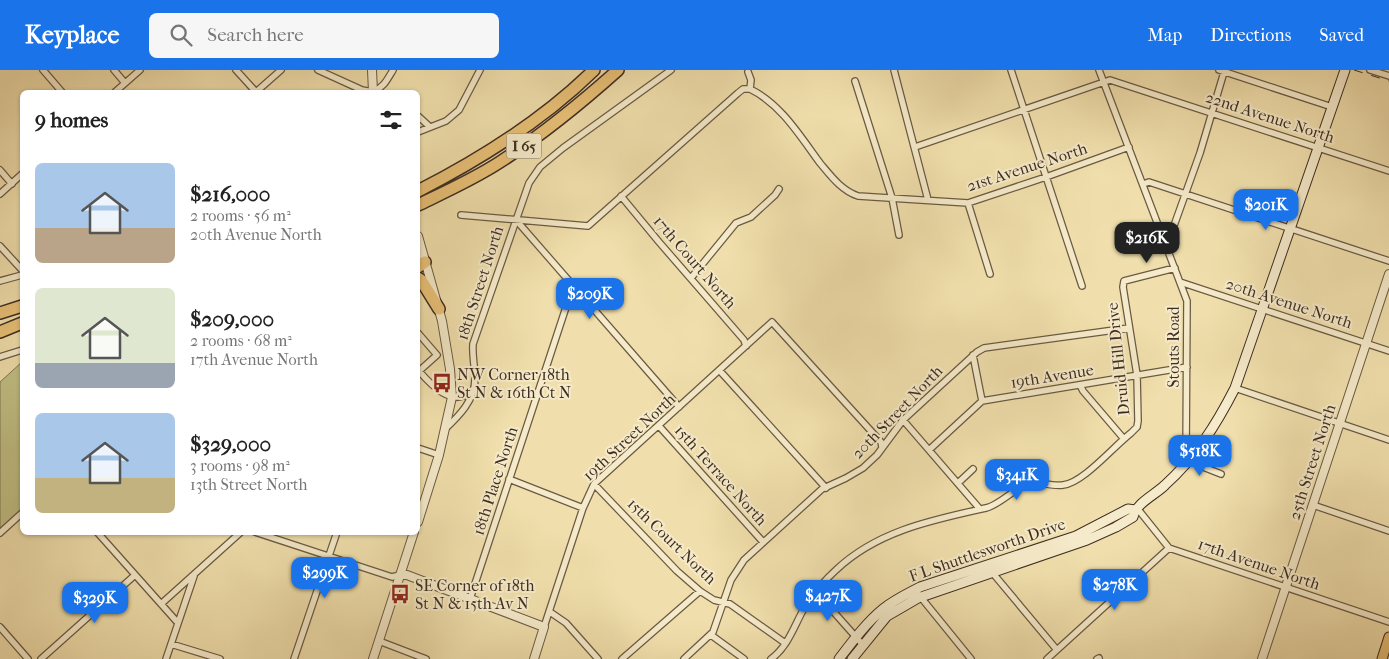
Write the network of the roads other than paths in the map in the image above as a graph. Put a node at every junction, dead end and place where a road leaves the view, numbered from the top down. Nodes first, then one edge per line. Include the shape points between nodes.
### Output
1 (43, 70) edge
2 (114, 70) edge
3 (140, 70) edge
4 (236, 70) edge
5 (281, 70) edge
6 (318, 70) edge
7 (372, 70) edge
8 (393, 70) edge
9 (480, 70) edge
10 (594, 70) edge
11 (618, 70) edge
12 (671, 70) edge
13 (894, 70) edge
14 (1010, 70) edge
15 (1099, 70) edge
16 (1345, 70) edge
17 (1370, 70) edge
18 (1222, 71) edge
19 (748, 72) dead end
20 (1389, 76) edge
21 (855, 81) dead end
22 (1104, 81) junction
23 (125, 83) junction
24 (750, 89) junction
25 (60, 90) edge
26 (117, 90) edge
27 (254, 90) edge
28 (258, 90) edge
29 (362, 90) edge
30 (373, 90) edge
31 (377, 90) edge
32 (1332, 107) junction
33 (1024, 110) junction
34 (1212, 112) junction
35 (420, 118) edge
36 (430, 127) junction
37 (420, 131) edge
38 (915, 147) junction
39 (1129, 147) junction
40 (1318, 147) junction
41 (0, 170) edge
42 (1389, 171) edge
43 (20, 176) edge
44 (1046, 177) junction
45 (12, 184) junction
46 (1143, 184) junction
47 (779, 189) dead end
48 (420, 190) edge
49 (1185, 193) junction
50 (0, 194) edge
51 (621, 196) junction
52 (892, 198) junction
53 (928, 200) junction
54 (968, 203) junction
55 (420, 204) edge
56 (461, 215) dead end
57 (516, 220) junction
58 (1290, 228) junction
59 (899, 235) dead end
60 (1166, 244) junction
61 (0, 246) edge
62 (1389, 261) edge
63 (421, 265) edge
64 (20, 268) edge
65 (1175, 268) junction
66 (990, 274) dead end
67 (1389, 274) edge
68 (20, 276) edge
69 (691, 278) junction
70 (420, 279) edge
71 (0, 281) edge
72 (1180, 282) junction
73 (573, 286) junction
74 (1082, 286) dead end
75 (20, 307) edge
76 (440, 309) junction
77 (1262, 309) junction
78 (0, 313) edge
79 (20, 324) edge
80 (1129, 328) junction
81 (0, 332) edge
82 (420, 335) edge
83 (1366, 343) junction
84 (746, 346) junction
85 (20, 351) edge
86 (1389, 351) edge
87 (973, 355) junction
88 (0, 357) edge
89 (1188, 367) junction
90 (420, 369) edge
91 (720, 371) junction
92 (420, 373) edge
93 (1137, 376) junction
94 (1080, 385) junction
95 (1235, 388) junction
96 (473, 389) junction
97 (452, 397) junction
98 (982, 401) junction
99 (679, 407) junction
100 (903, 420) junction
101 (1340, 423) junction
102 (659, 426) junction
103 (445, 429) junction
104 (1124, 439) junction
105 (1389, 440) edge
106 (882, 447) junction
107 (420, 449) edge
108 (929, 450) junction
109 (439, 455) junction
110 (1188, 459) junction
111 (973, 469) dead end
112 (1221, 474) dead end
113 (509, 479) junction
114 (958, 483) junction
115 (594, 484) junction
116 (826, 488) junction
117 (1313, 505) junction
118 (583, 508) junction
119 (980, 508) junction
120 (1136, 509) junction
121 (20, 515) edge
122 (420, 516) edge
123 (1389, 531) edge
124 (0, 533) edge
125 (102, 535) edge
126 (238, 535) edge
127 (264, 535) edge
128 (335, 535) edge
129 (413, 535) edge
130 (763, 542) junction
131 (1169, 548) junction
132 (328, 557) junction
133 (990, 569) junction
134 (135, 575) junction
135 (194, 575) junction
136 (400, 575) junction
137 (1285, 588) junction
138 (700, 591) junction
139 (816, 592) junction
140 (918, 593) junction
141 (470, 599) junction
142 (723, 602) junction
143 (161, 604) junction
144 (550, 612) junction
145 (1389, 622) edge
146 (178, 623) junction
147 (0, 627) edge
148 (544, 627) junction
149 (711, 635) junction
150 (856, 637) junction
151 (1389, 637) edge
152 (379, 641) junction
153 (171, 644) junction
154 (785, 644) junction
155 (863, 645) junction
156 (1057, 650) junction
157 (967, 658) edge
158 (28, 659) edge
159 (40, 659) edge
160 (166, 659) edge
161 (220, 659) edge
162 (294, 659) edge
163 (373, 659) edge
164 (426, 659) edge
165 (534, 659) edge
166 (598, 659) edge
167 (622, 659) edge
168 (684, 659) edge
169 (744, 659) edge
170 (771, 659) edge
171 (839, 659) edge
172 (852, 659) edge
173 (1047, 659) edge
174 (1262, 659) edge
175 (1382, 659) edge

1 - 25 street
2 - 23 street
3 - 23 street
4 - 27 street
5 - 28 street
6 - 29 street
7 - 30 street
8 - 31 street
9 - 36 street via 459,110 446,121
10 - 48 highway, I 65 via 529,125 494,149
11 - 55 highway, I 65 via 574,109 506,158
12 - 57 street, 18th Street North via 540,166 529,183
13 - 38 street
14 - 33 street
15 - 22 street, Stouts Road
16 - 32 main road, F L Shuttlesworth Drive
17 - 20 street
18 - 32 street
18 - 34 street
19 - 24 street
21 - 52 street
22 - 33 street, 22nd Avenue North
22 - 34 street, 22nd Avenue North via 1117,81
22 - 39 street, Stouts Road
23 - 26 street
24 - 51 street via 738,93
24 - 52 street, 21st Avenue North via 778,109 836,182 853,194
32 - 40 main road, F L Shuttlesworth Drive
33 - 38 street, 22nd Avenue North
33 - 44 street
34 - 40 street, 22nd Avenue North
34 - 49 street
35 - 36 street
36 - 37 street
38 - 53 street
39 - 44 street, 21st Avenue North
39 - 46 street, Stouts Road
40 - 42 street, 22nd Avenue North
40 - 58 main road, F L Shuttlesworth Drive
41 - 45 street
43 - 45 street
44 - 54 street, 21st Avenue North
44 - 74 street
45 - 50 street
46 - 49 street via 1149,182
46 - 60 street, Stouts Road
47 - 69 street via 751,217 736,223
49 - 58 street
49 - 60 street
51 - 57 street via 588,226
51 - 69 street, 17th Court North
52 - 53 street, 21st Avenue North
52 - 59 street
53 - 54 street, 21st Avenue North
54 - 66 street
56 - 57 street
57 - 73 street
57 - 96 street, 18th Street North via 473,344
58 - 62 street
58 - 77 main road, F L Shuttlesworth Drive
60 - 65 street, Stouts Road
61 - 64 street
63 - 76 street
65 - 72 street, Stouts Road
65 - 80 street, Druid Hill Drive via 1124,281
67 - 83 street, 25th Street North
68 - 71 street
69 - 84 street, 17th Court North
70 - 76 highway
72 - 77 street, 20th Avenue North
72 - 89 street, Stouts Road via 1187,301
73 - 99 street
73 - 113 street, 18th Place North
75 - 78 highway
76 - 97 street
77 - 83 street, 20th Avenue North
77 - 95 main road, F L Shuttlesworth Drive
79 - 81 highway
80 - 87 street via 984,348
80 - 93 street, Druid Hill Drive
82 - 90 street via 437,355
83 - 86 street, 20th Avenue North
83 - 101 street, 25th Street North
84 - 91 street, 19th Street North
84 - 106 street, 19th Street North via 772,322 881,442
85 - 88 street
87 - 98 street
87 - 100 street, 20th Street North
89 - 93 street
89 - 110 street, Stouts Road
91 - 99 street, 19th Street North
91 - 116 street
92 - 97 street via 433,387
93 - 94 street, 19th Avenue
93 - 104 street, Druid Hill Drive via 1137,427
94 - 98 street, 19th Avenue
94 - 104 street
95 - 101 street
95 - 110 main road, F L Shuttlesworth Drive via 1217,423
96 - 97 street via 467,396
96 - 103 street, 18th Street North via 459,416
97 - 103 street
98 - 108 street
99 - 102 street, 19th Street North
100 - 106 street, 20th Street North
100 - 108 street
101 - 105 street
101 - 117 street, 25th Street North
102 - 115 street, 19th Street North
102 - 130 street, 15th Terrace North
103 - 109 street
104 - 119 street, Druid Hill Drive via 1076,482 1058,486 1028,482 986,508
106 - 116 street, 20th Street North via 858,471
107 - 109 street
108 - 114 street
109 - 122 street
110 - 112 street
110 - 120 main road, F L Shuttlesworth Drive via 1166,485
111 - 114 street
113 - 118 street
113 - 141 street, 18th Place North
114 - 119 street
115 - 118 street, 19th Street North
115 - 138 street, 15th Court North
116 - 130 street, 20th Street North
117 - 123 street
117 - 137 street, 25th Street North
118 - 144 street, 19th Street North
119 - 139 street, Druid Hill Drive via 892,533 874,542 837,569
120 - 131 street
120 - 133 main road, F L Shuttlesworth Drive via 1128,509 1076,536
121 - 124 street
125 - 134 street
126 - 135 street
127 - 132 street
128 - 132 street
129 - 136 street
130 - 142 street, 20th Street North via 740,564
131 - 137 street, 17th Avenue North
131 - 156 street
132 - 136 street via 392,577
132 - 162 street
133 - 140 main road, F L Shuttlesworth Drive
133 - 156 street
134 - 143 street
134 - 159 street
135 - 143 street
135 - 146 street
136 - 141 street
136 - 152 street
137 - 145 street, 17th Avenue North
137 - 174 street, 25th Street North
138 - 142 street, 15th Court North
138 - 167 street
139 - 150 street
139 - 154 street, Druid Hill Drive
140 - 150 main road, F L Shuttlesworth Drive via 899,597 881,610
140 - 155 main road, F L Shuttlesworth Drive via 887,616
140 - 157 street
141 - 148 street
142 - 149 street, 20th Street North
142 - 154 street, 15th Court North
143 - 146 street
144 - 148 street, 19th Street North
144 - 166 street via 566,624
146 - 153 street
147 - 158 street
148 - 165 street, 19th Street North
149 - 168 street, 20th Street North
149 - 169 street
150 - 155 street
150 - 171 main road, F L Shuttlesworth Drive
151 - 175 main road
152 - 163 street
152 - 164 street
153 - 160 street
153 - 161 street
154 - 170 street, Druid Hill Drive
155 - 172 main road, F L Shuttlesworth Drive
156 - 173 street

